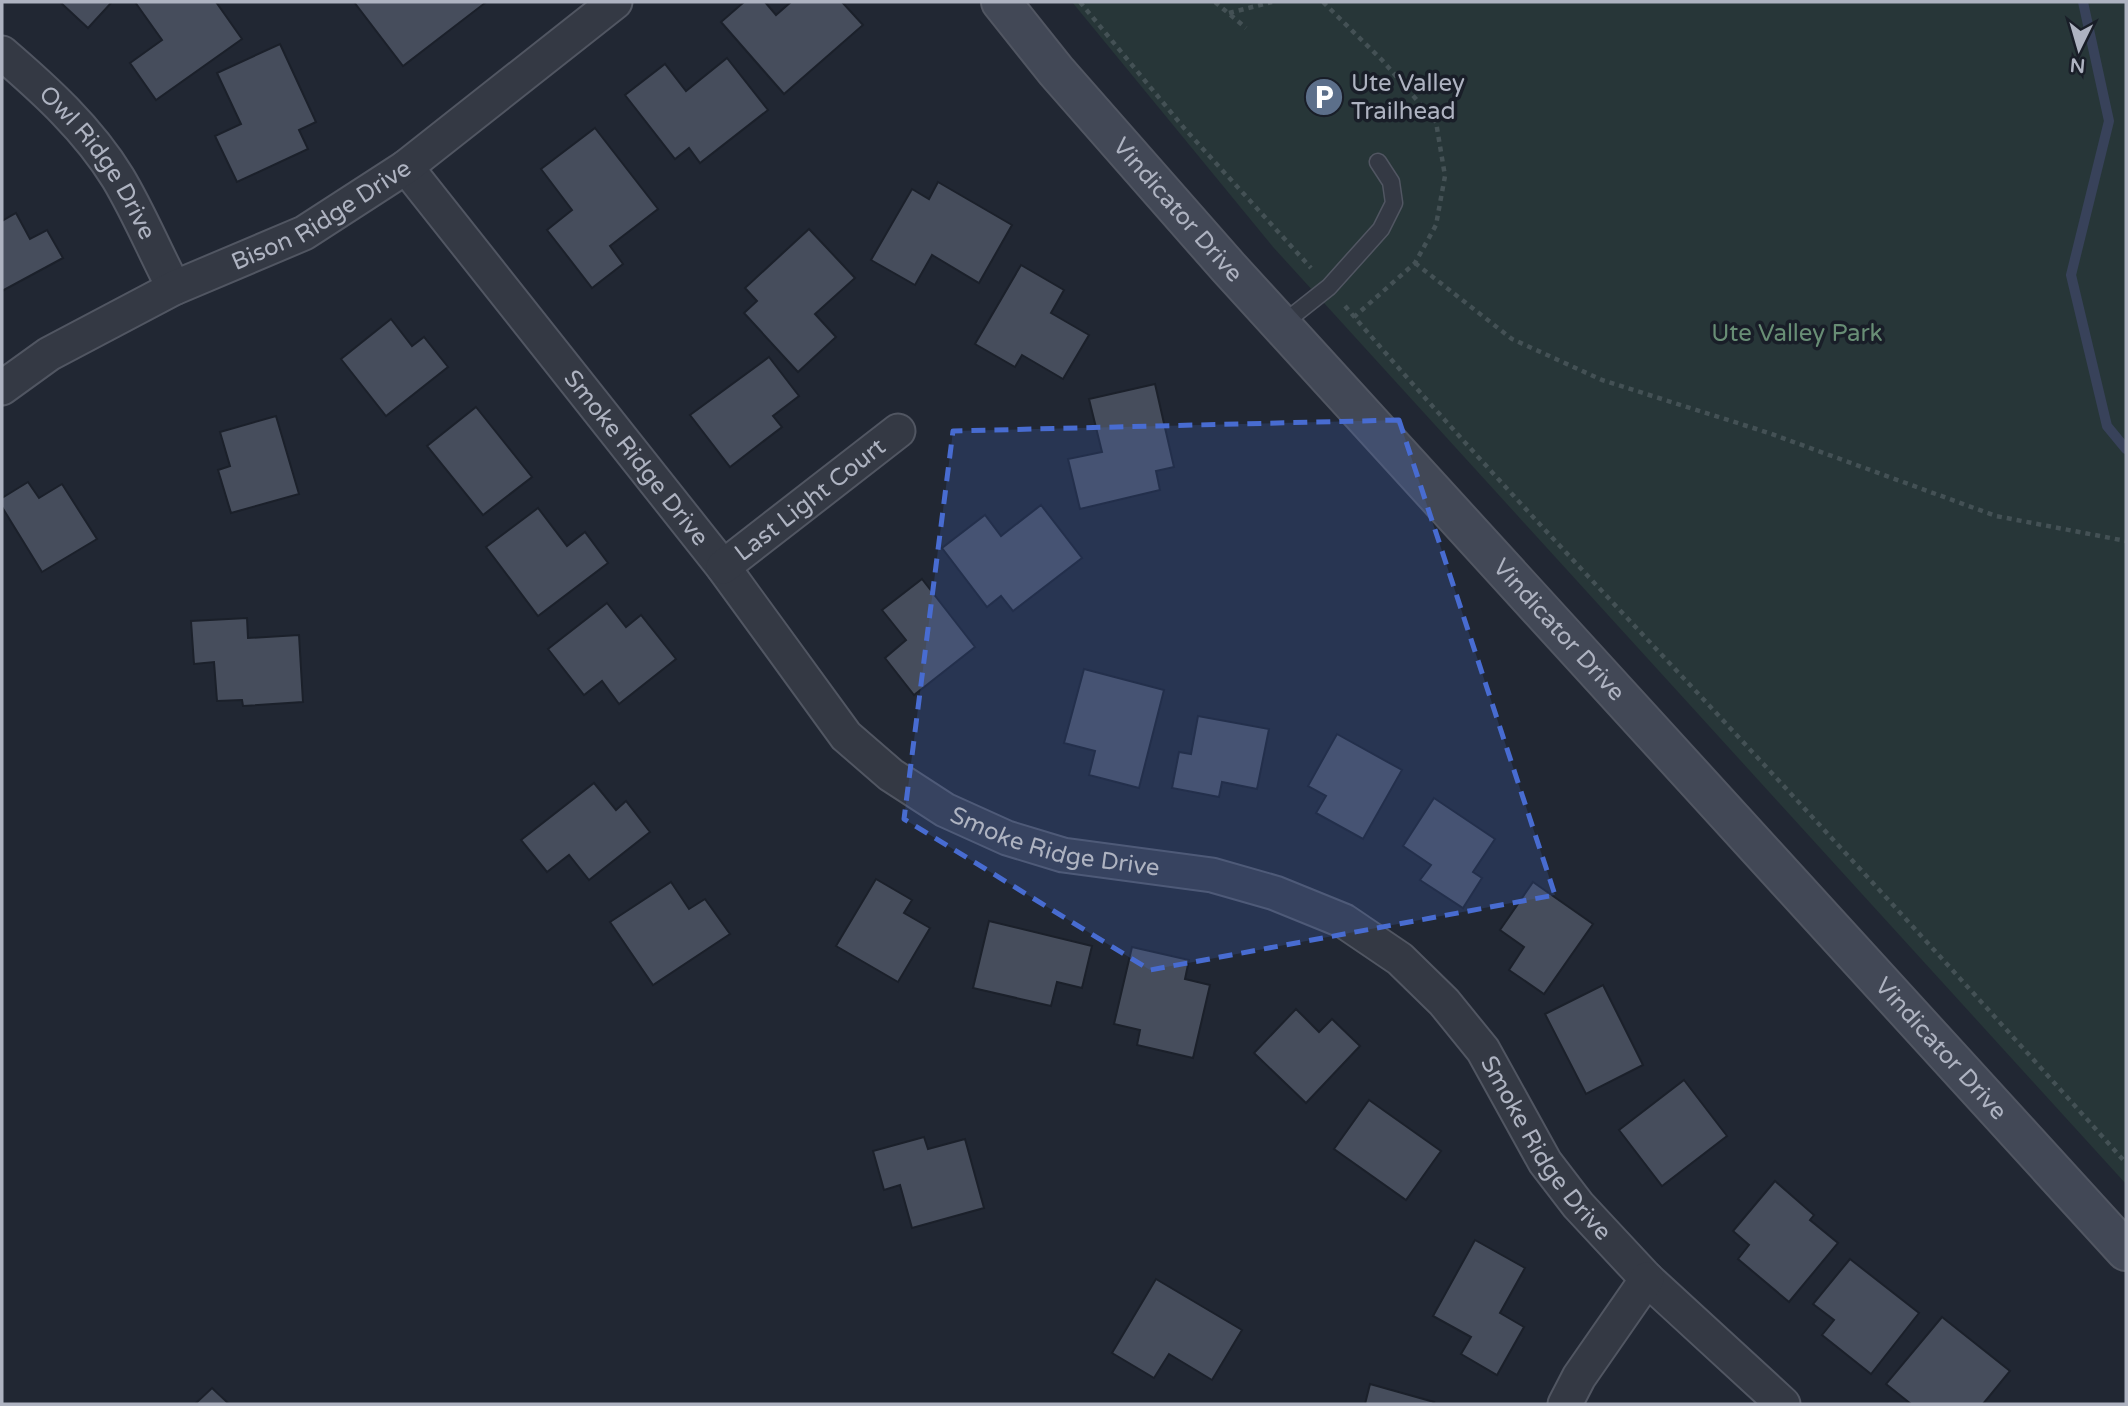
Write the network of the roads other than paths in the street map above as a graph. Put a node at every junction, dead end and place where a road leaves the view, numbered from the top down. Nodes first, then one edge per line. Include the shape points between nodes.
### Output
1 (1001, 2) edge
2 (602, 6) edge
3 (2, 53) edge
4 (1378, 162) dead end
5 (406, 167) junction
6 (174, 288) junction
7 (1281, 325) junction
8 (2, 388) edge
9 (898, 431) dead end
10 (723, 567) junction
11 (2126, 1251) edge
12 (1647, 1279) junction
13 (1565, 1404) edge
14 (1783, 1404) edge

1 - 7 main road, Vindicator Drive via 1056,71
2 - 5 street, Bison Ridge Drive
3 - 6 street, Owl Ridge Drive via 81,127 118,178
4 - 7 lane via 1391,182 1394,203 1381,229 1329,287
5 - 6 street, Bison Ridge Drive via 304,233
5 - 10 street, Smoke Ridge Drive
6 - 8 street, Bison Ridge Drive via 49,354
7 - 11 main road, Vindicator Drive
9 - 10 street, Last Light Court
10 - 12 street, Smoke Ridge Drive via 846,736 891,775 945,810 1006,838 1063,855 1212,875 1275,893 1344,921 1400,959 1444,1002 1483,1050 1545,1162
12 - 13 street
12 - 14 street, Smoke Ridge Drive

